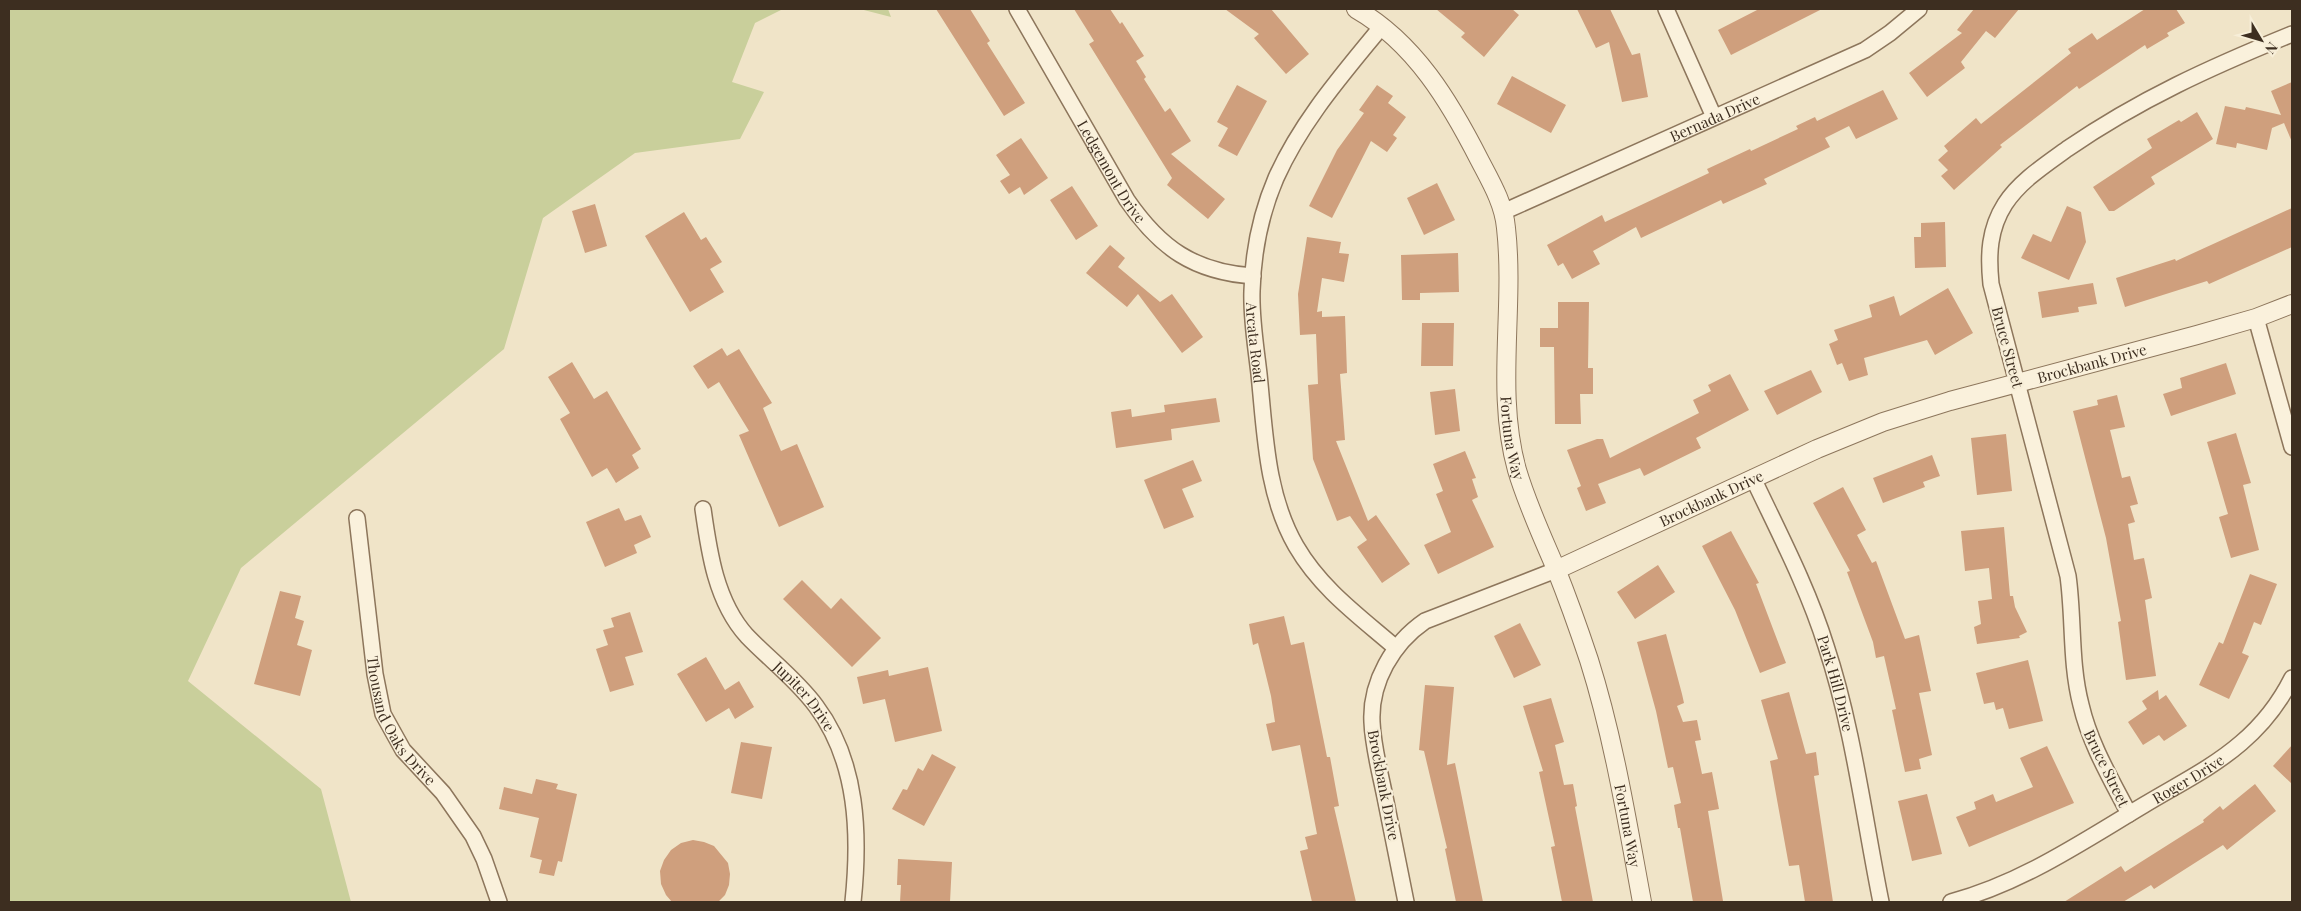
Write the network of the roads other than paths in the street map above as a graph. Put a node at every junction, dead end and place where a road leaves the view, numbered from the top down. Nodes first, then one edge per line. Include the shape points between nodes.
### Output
1 (1017, 9) edge
2 (1356, 9) edge
3 (1666, 9) edge
4 (1919, 9) edge
5 (1382, 26) junction
6 (2292, 34) edge
7 (1714, 117) junction
8 (1504, 212) junction
9 (1253, 276) junction
10 (2292, 304) edge
11 (2256, 318) junction
12 (2018, 383) junction
13 (2292, 447) edge
14 (1754, 478) junction
15 (703, 508) dead end
16 (357, 518) dead end
17 (1556, 570) junction
18 (1396, 648) junction
19 (2292, 678) edge
20 (2129, 814) junction
21 (499, 902) edge
22 (853, 902) edge
23 (1406, 902) edge
24 (1642, 902) edge
25 (1881, 902) edge
26 (1951, 902) edge

1 - 9 street, Ledgemont Drive via 1127,200 1146,226 1169,247 1194,263 1228,274
2 - 5 street, Fortuna Way
3 - 7 street
4 - 7 street, Bernada Drive via 1865,50
5 - 8 street, Fortuna Way via 1417,60 1443,96 1474,148
5 - 9 street, Arcata Road via 1312,114 1286,157 1261,225
6 - 12 street, Bruce Street via 2211,67 2150,97 2039,169 2012,194 1993,228 1989,254 1991,284
7 - 8 street, Bernada Drive
8 - 17 street, Fortuna Way via 1509,432 1525,494
9 - 18 street, Arcata Road via 1252,310 1267,453 1287,529 1303,558 1325,587
10 - 11 street, Brockbank Drive
11 - 12 street, Brockbank Drive
11 - 13 street
12 - 14 street, Brockbank Drive via 1883,422
12 - 20 street, Bruce Street via 2068,576 2080,704 2090,736
14 - 17 street, Brockbank Drive
14 - 25 street, Park Hill Drive via 1803,584 1826,645 1844,714
15 - 22 street, Jupiter Drive via 717,583 731,611 745,634 796,680 817,707 841,753 852,790 857,838
16 - 21 street, Thousand Oaks Drive via 375,674 383,714 403,750 443,793 468,828 484,859
17 - 18 street, Brockbank Drive via 1425,621
17 - 24 street, Fortuna Way via 1598,691 1614,755
18 - 23 street, Brockbank Drive via 1382,670 1372,719
19 - 20 street, Roger Drive via 2275,706 2241,743
20 - 26 street, Roger Drive via 2029,873

